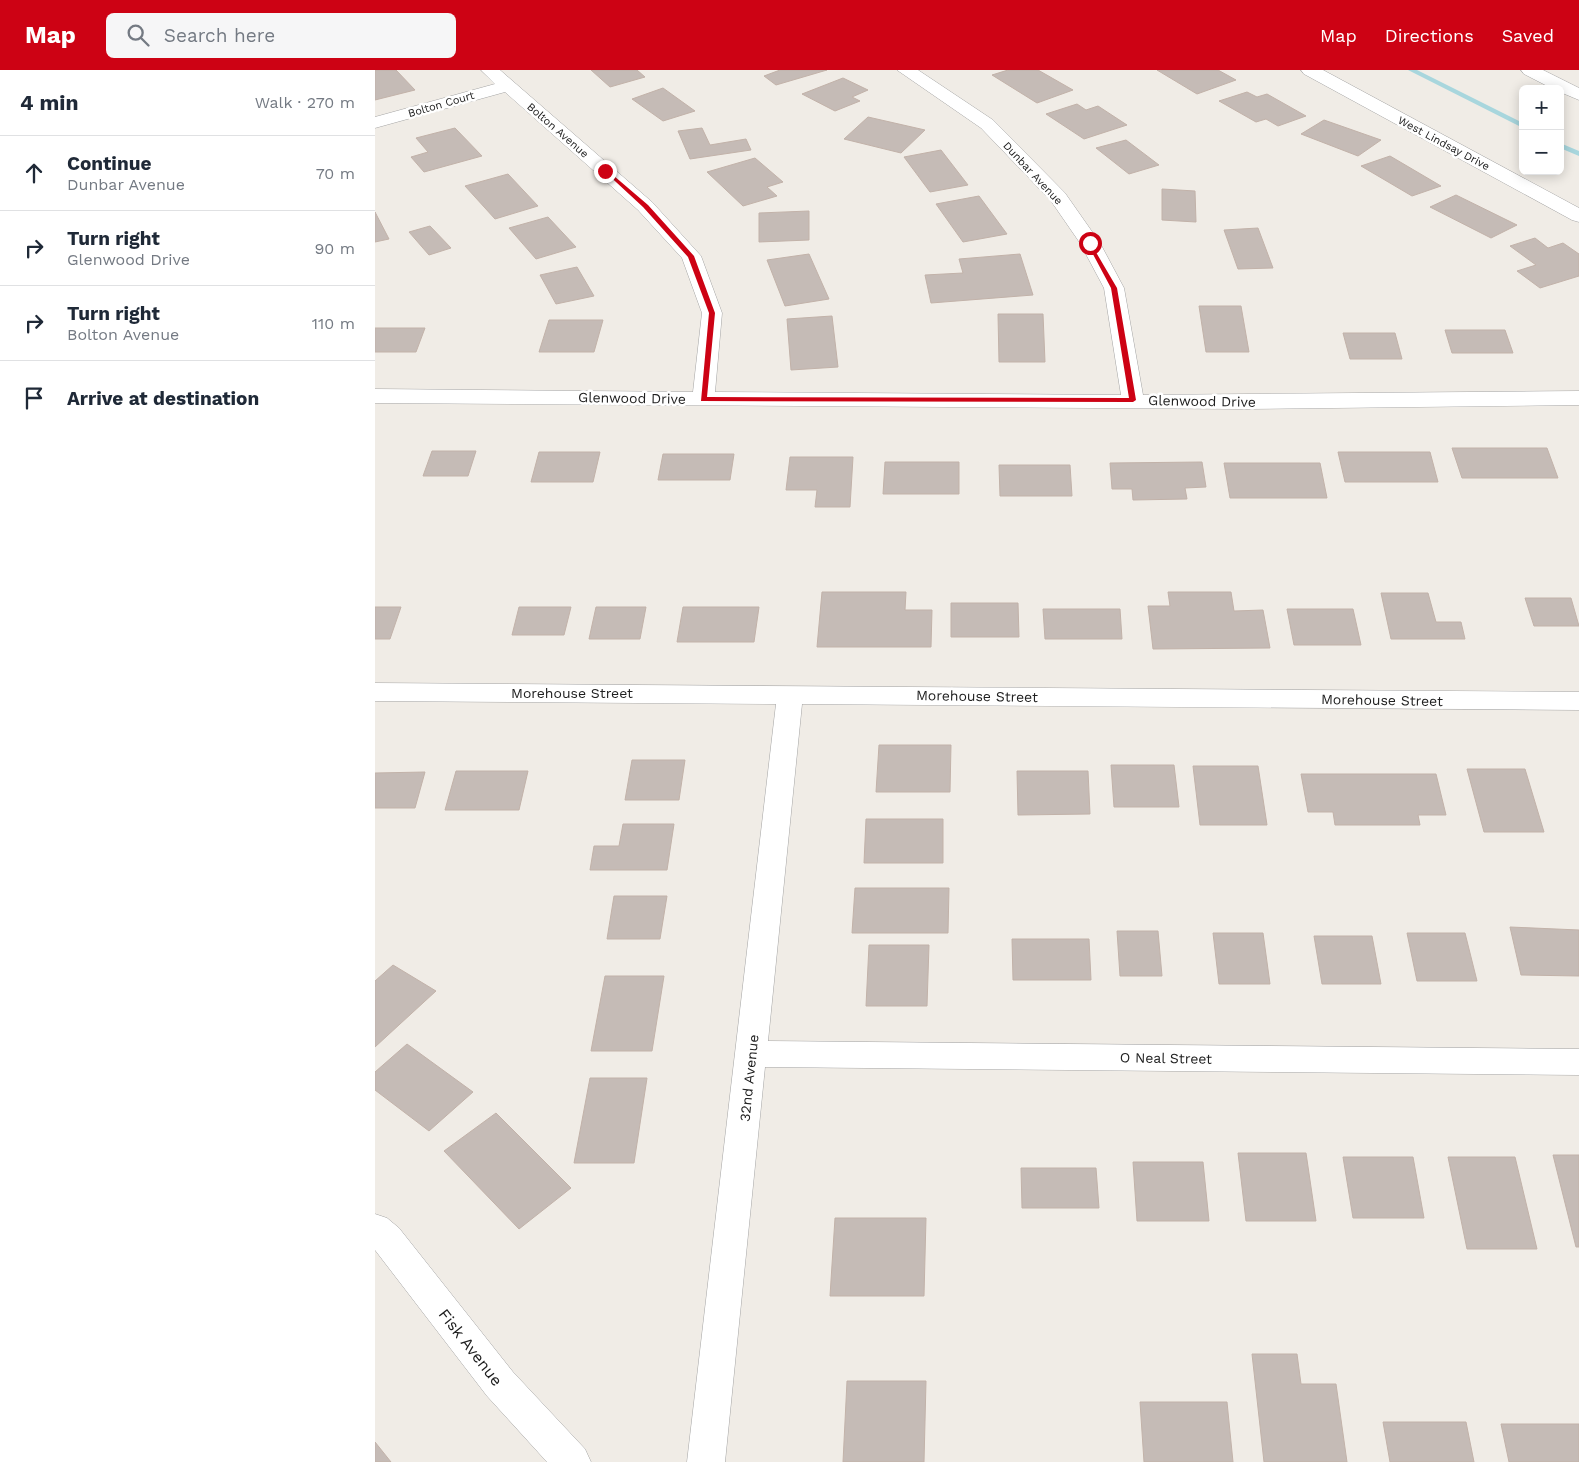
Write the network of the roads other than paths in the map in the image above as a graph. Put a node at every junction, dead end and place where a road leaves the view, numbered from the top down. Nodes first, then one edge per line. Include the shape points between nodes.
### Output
1 (490, 70) edge
2 (906, 70) edge
3 (1310, 70) edge
4 (1530, 70) edge
5 (507, 86) junction
6 (1579, 95) edge
7 (375, 123) edge
8 (1579, 216) edge
9 (375, 396) edge
10 (1579, 398) edge
11 (703, 399) junction
12 (1133, 400) junction
13 (375, 692) edge
14 (790, 694) junction
15 (1579, 701) edge
16 (752, 1054) junction
17 (1579, 1062) edge
18 (375, 1229) edge
19 (572, 1462) edge
20 (706, 1462) edge

1 - 5 street, Bolton Avenue
2 - 12 street, Dunbar Avenue via 987,124 1058,197 1085,236 1114,288
3 - 8 street, West Lindsay Drive
4 - 6 street
5 - 7 street, Bolton Court
5 - 11 street, Bolton Avenue via 645,206 691,256 712,313
9 - 11 street, Glenwood Drive
10 - 12 street, Glenwood Drive via 1246,402
11 - 12 street, Glenwood Drive
13 - 14 street, Morehouse Street
14 - 15 street, Morehouse Street
14 - 16 street, 32nd Avenue
16 - 17 street, O Neal Street
16 - 20 street, 32nd Avenue
18 - 19 street, Fisk Avenue via 387,1239 500,1384

